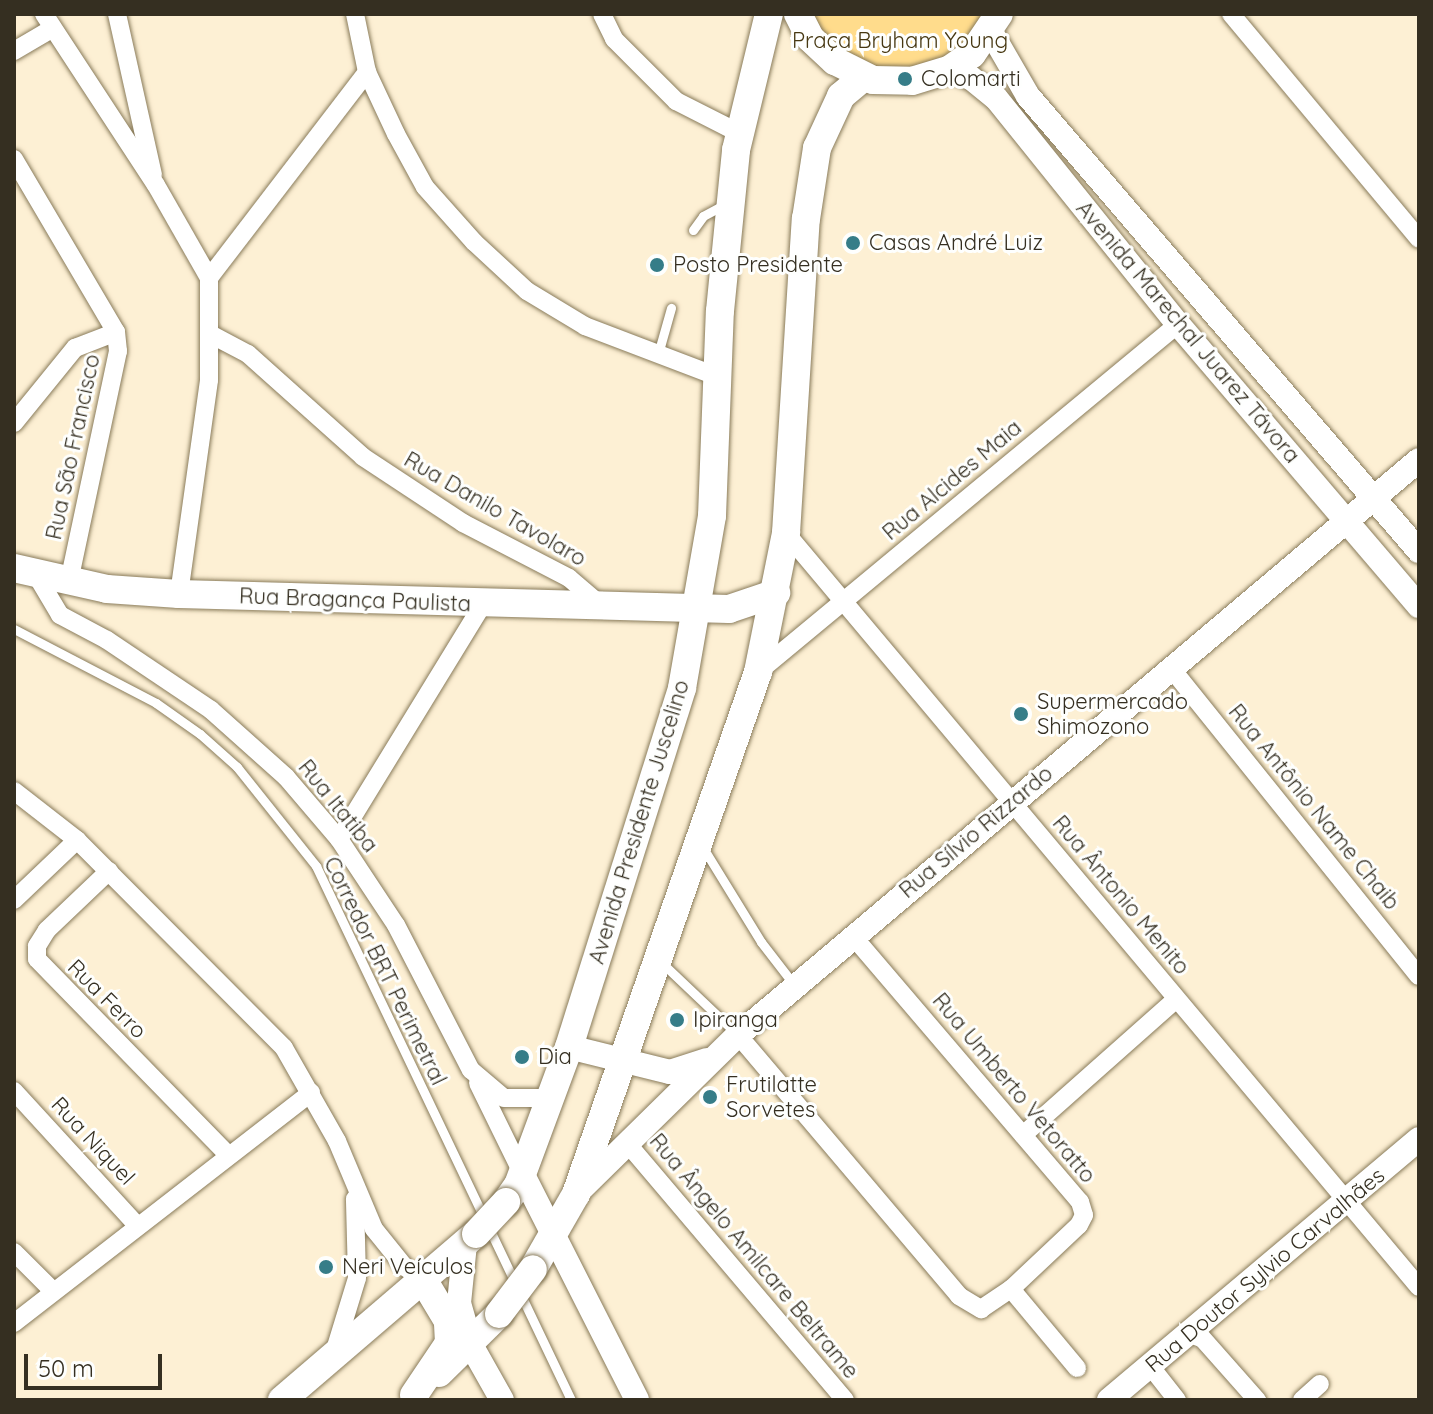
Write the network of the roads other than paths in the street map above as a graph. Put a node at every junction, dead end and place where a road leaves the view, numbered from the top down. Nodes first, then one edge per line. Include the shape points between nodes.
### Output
1 (117, 14) edge
2 (355, 14) edge
3 (602, 14) edge
4 (769, 14) edge
5 (798, 14) edge
6 (1231, 14) edge
7 (999, 19) edge
8 (48, 21) edge
9 (14, 51) edge
10 (949, 70) junction
11 (367, 72) junction
12 (864, 77) junction
13 (739, 133) junction
14 (14, 159) edge
15 (156, 185) junction
16 (730, 201) junction
17 (693, 230) dead end
18 (1419, 239) edge
19 (209, 278) junction
20 (671, 308) dead end
21 (1178, 324) junction
22 (116, 332) junction
23 (212, 335) junction
24 (658, 355) junction
25 (716, 376) junction
26 (14, 423) edge
27 (1419, 460) edge
28 (1375, 498) junction
29 (1348, 520) junction
30 (786, 533) junction
31 (1419, 551) edge
32 (24, 570) edge
33 (69, 581) junction
34 (776, 593) junction
35 (179, 594) junction
36 (842, 602) junction
37 (483, 604) junction
38 (1419, 606) edge
39 (603, 607) junction
40 (698, 609) junction
41 (14, 629) edge
42 (1171, 668) junction
43 (758, 672) junction
44 (14, 791) edge
45 (1011, 802) junction
46 (339, 839) junction
47 (77, 840) junction
48 (698, 840) junction
49 (109, 871) junction
50 (14, 900) edge
51 (853, 936) junction
52 (657, 958) junction
53 (1419, 976) edge
54 (795, 986) junction
55 (1176, 999) junction
56 (738, 1035) junction
57 (569, 1047) junction
58 (720, 1054) junction
59 (626, 1061) junction
60 (471, 1070) junction
61 (14, 1091) edge
62 (311, 1093) junction
63 (551, 1098) junction
64 (634, 1135) junction
65 (1023, 1135) junction
66 (1419, 1139) edge
67 (227, 1154) junction
68 (522, 1173) junction
69 (355, 1188) junction
70 (576, 1194) junction
71 (1346, 1203) junction
72 (136, 1224) junction
73 (555, 1233) junction
74 (470, 1239) junction
75 (14, 1252) edge
76 (424, 1281) junction
77 (1419, 1287) edge
78 (1011, 1289) junction
79 (53, 1291) junction
80 (400, 1299) junction
81 (443, 1309) junction
82 (14, 1323) edge
83 (1195, 1330) junction
84 (471, 1345) junction
85 (335, 1350) junction
86 (1151, 1367) junction
87 (1077, 1368) dead end
88 (1320, 1384) dead end
89 (309, 1395) edge
90 (411, 1398) edge
91 (282, 1400) edge
92 (502, 1400) edge
93 (571, 1400) edge
94 (637, 1400) edge
95 (845, 1400) edge
96 (1109, 1400) edge
97 (1177, 1400) edge
98 (1257, 1400) edge
99 (1302, 1400) edge

1 - 15 street
2 - 11 street
3 - 13 street via 632,60 676,101
4 - 13 main road, Avenida Presidente Juscelino
5 - 12 main road via 818,46
6 - 18 street
7 - 10 main road
7 - 28 street, Avenida Marechal Juarez Távora via 1028,96
8 - 9 street
8 - 15 street
10 - 12 main road via 912,81
10 - 21 street, Avenida Marechal Juarez Távora via 971,78 996,98
11 - 19 street
11 - 24 street via 425,187 474,242 527,291 585,326
12 - 30 main road via 841,96 817,148 806,219
13 - 16 main road, Avenida Presidente Juscelino
14 - 22 street, Rua São Francisco
15 - 19 street
16 - 17 lane via 703,216
16 - 25 main road, Avenida Presidente Juscelino
19 - 23 street
20 - 24 lane
21 - 29 street, Avenida Marechal Juarez Távora
21 - 36 street, Rua Alcides Maia
22 - 26 street via 75,348
22 - 33 street, Rua São Francisco via 114,372
23 - 35 street
23 - 39 street, Rua Danilo Tavolaro via 248,354 382,471 463,523 569,578
24 - 25 street
25 - 40 main road, Avenida Presidente Juscelino via 712,516
27 - 28 street, Rua Sílvio Rizzardo
28 - 29 street, Rua Sílvio Rizzardo
28 - 31 street, Avenida Marechal Juarez Távora
29 - 38 street, Avenida Marechal Juarez Távora
29 - 42 street, Rua Sílvio Rizzardo
30 - 34 main road
30 - 36 street, Rua Ântonio Menito
32 - 33 main road, Rua Bragança Paulista
32 - 46 street, Rua Itatiba via 60,615 211,710 286,777
33 - 35 main road, Rua Bragança Paulista
34 - 40 main road, Rua Bragança Paulista via 729,609
34 - 43 main road
35 - 37 main road, Rua Bragança Paulista
36 - 43 street, Rua Alcides Maia
36 - 45 street, Rua Ântonio Menito
37 - 39 main road, Rua Bragança Paulista
37 - 46 street
39 - 40 main road, Rua Bragança Paulista
40 - 57 main road, Avenida Presidente Juscelino via 658,773
41 - 93 lane, Corredor BRT Perimetral via 156,703 200,734 237,767 307,855
42 - 45 street, Rua Sílvio Rizzardo
42 - 53 street, Rua Antônio Name Chaib
43 - 48 main road
44 - 47 street
45 - 51 street, Rua Sílvio Rizzardo
45 - 55 street, Rua Ântonio Menito
46 - 60 street, Rua Itatiba via 396,925
47 - 49 street
47 - 50 street
48 - 52 main road
48 - 54 lane
49 - 62 street via 284,1048
49 - 67 street, Rua Ferro via 47,930 37,946 37,959
51 - 54 street, Rua Sílvio Rizzardo
51 - 65 street, Rua Umberto Vetoratto
52 - 56 lane
52 - 59 main road
54 - 56 street, Rua Sílvio Rizzardo
55 - 65 street
55 - 71 street, Rua Ântonio Menito
56 - 58 street, Rua Sílvio Rizzardo
56 - 78 street, Rua Umberto Vetoratto via 959,1296 981,1309
57 - 59 street, Rua Sílvio Rizzardo
57 - 63 main road, Avenida Presidente Juscelino
58 - 59 street, Rua Sílvio Rizzardo via 680,1071
58 - 64 street, Rua Sílvio Rizzardo
59 - 64 street via 648,1072 657,1089
59 - 70 main road
60 - 63 street, Rua Itatiba via 504,1098
60 - 68 street
61 - 72 street, Rua Niquel
62 - 67 street
62 - 69 street
63 - 68 main road, Avenida Presidente Juscelino
64 - 70 street, Rua Sílvio Rizzardo
64 - 95 street, Rua Ângelo Amilcare Beltrame
65 - 78 street, Rua Umberto Vetoratto via 1080,1202 1084,1215 1068,1238
66 - 71 street, Rua Doutor Sylvio Carvalhães
67 - 72 street
68 - 73 street
68 - 74 main road, Avenida Presidente Juscelino, bridge via 506,1202
69 - 76 street via 383,1242
69 - 85 street via 357,1278
70 - 73 main road
71 - 77 street, Rua Ântonio Menito
71 - 83 street, Rua Doutor Sylvio Carvalhães
72 - 79 street
73 - 84 main road, bridge
73 - 94 street
74 - 76 main road, Avenida Presidente Juscelino
74 - 84 street via 459,1303
75 - 79 street
76 - 80 main road, Avenida Presidente Juscelino
76 - 81 main road
78 - 87 street
79 - 82 street
80 - 81 main road
80 - 85 main road, Avenida Presidente Juscelino
81 - 90 main road via 449,1343
83 - 86 street, Rua Doutor Sylvio Carvalhães
83 - 98 street
84 - 90 main road
84 - 92 street
85 - 89 main road
85 - 91 main road
86 - 96 street, Rua Doutor Sylvio Carvalhães
86 - 97 street
88 - 99 street

